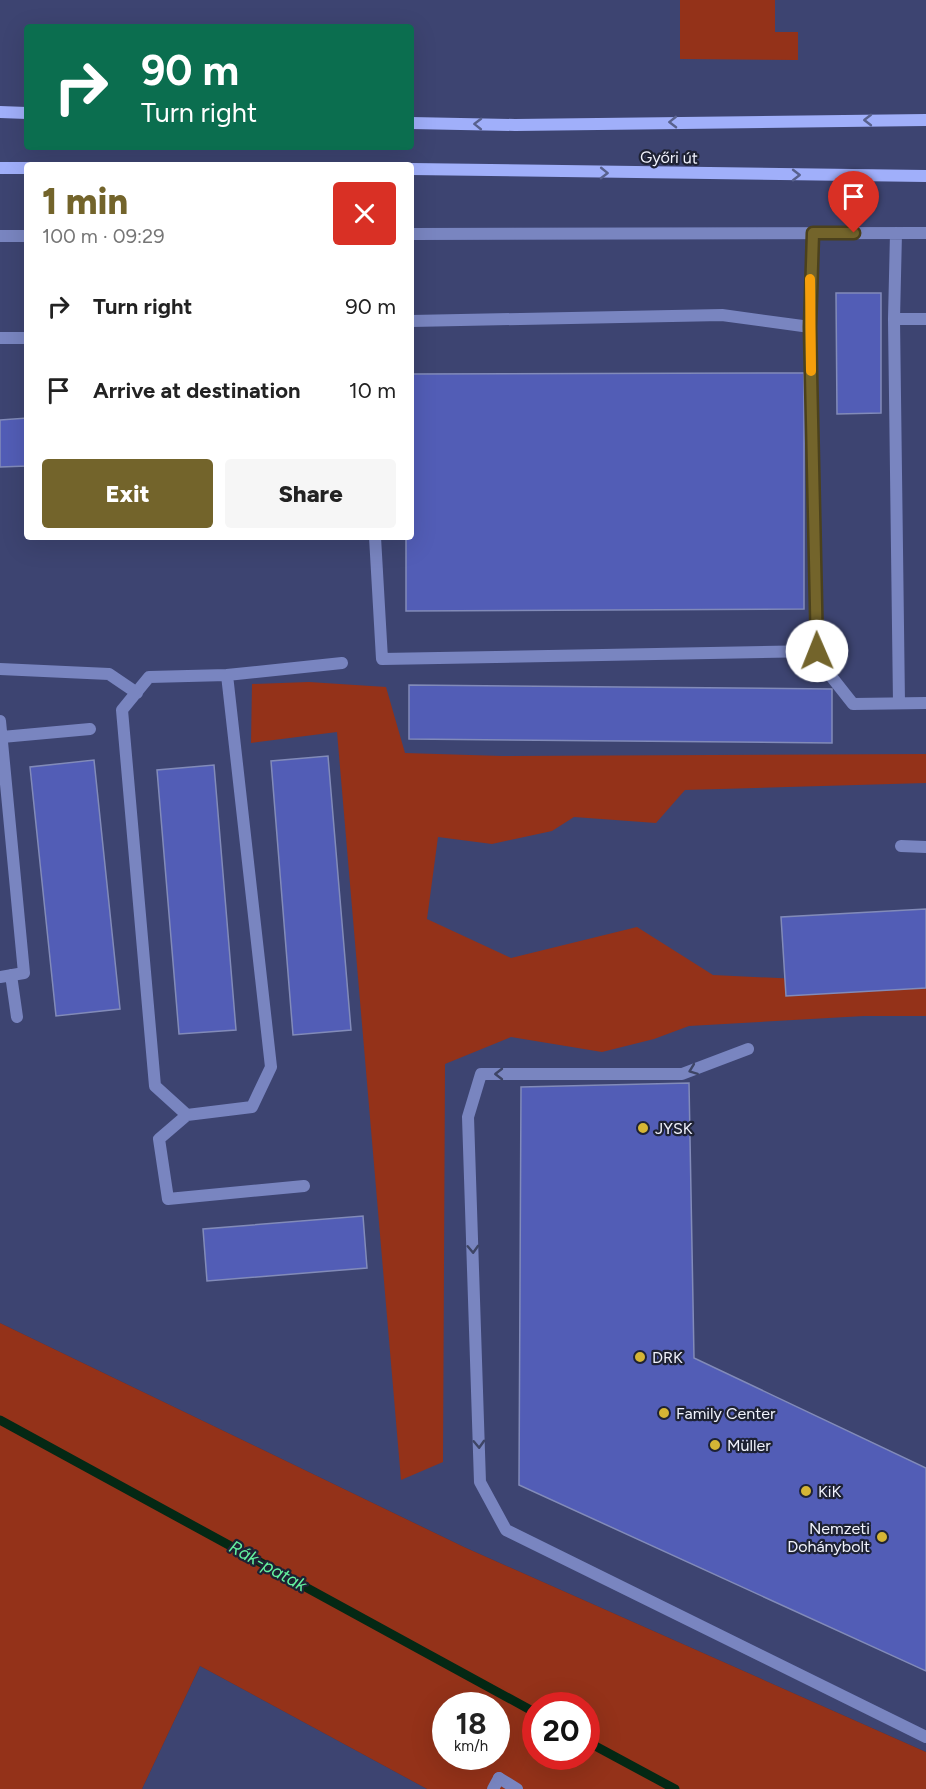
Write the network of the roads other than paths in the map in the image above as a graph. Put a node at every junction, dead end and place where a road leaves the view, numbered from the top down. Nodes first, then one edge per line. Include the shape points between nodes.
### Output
1 (0, 112) edge
2 (24, 113) edge
3 (926, 120) edge
4 (414, 123) edge
5 (0, 168) edge
6 (24, 168) edge
7 (414, 169) edge
8 (926, 176) edge
9 (813, 233) junction
10 (896, 233) junction
11 (926, 233) edge
12 (414, 234) edge
13 (0, 236) edge
14 (24, 236) edge
15 (894, 319) junction
16 (926, 319) edge
17 (414, 321) edge
18 (810, 327) junction
19 (0, 338) edge
20 (24, 338) edge
21 (375, 540) edge
22 (817, 651) junction
23 (342, 663) dead end
24 (0, 669) edge
25 (227, 675) junction
26 (136, 693) junction
27 (926, 703) edge
28 (899, 704) junction
29 (0, 721) edge
30 (90, 729) dead end
31 (2, 737) junction
32 (901, 846) dead end
33 (926, 847) edge
34 (6, 976) edge
35 (17, 1017) dead end
36 (748, 1049) dead end
37 (187, 1115) junction
38 (304, 1186) dead end
39 (926, 1737) edge
40 (496, 1784) edge
41 (517, 1789) edge

1 - 2 main road
3 -> 4 main road, Győri út
5 - 6 main road
7 -> 8 main road, Győri út
9 - 10 street
9 - 12 street
9 - 18 street
10 - 11 street
10 - 15 street
13 - 14 street
15 - 16 street
15 - 28 street
17 - 18 street via 723,315
18 - 22 street
19 - 20 street
21 - 22 street via 382,659
22 - 28 street via 823,666 853,704
23 - 25 street
24 - 26 street via 110,674
25 - 26 street via 149,677
25 - 37 street via 271,1067 252,1107
26 - 37 street via 122,710 155,1086
27 - 28 street
29 - 31 street
30 - 31 street
31 - 34 street via 24,973
32 - 33 street
34 - 35 street
36 -> 39 street via 682,1074 481,1074 468,1117 480,1482 506,1530
37 - 38 street via 159,1139 168,1199
40 - 41 street

